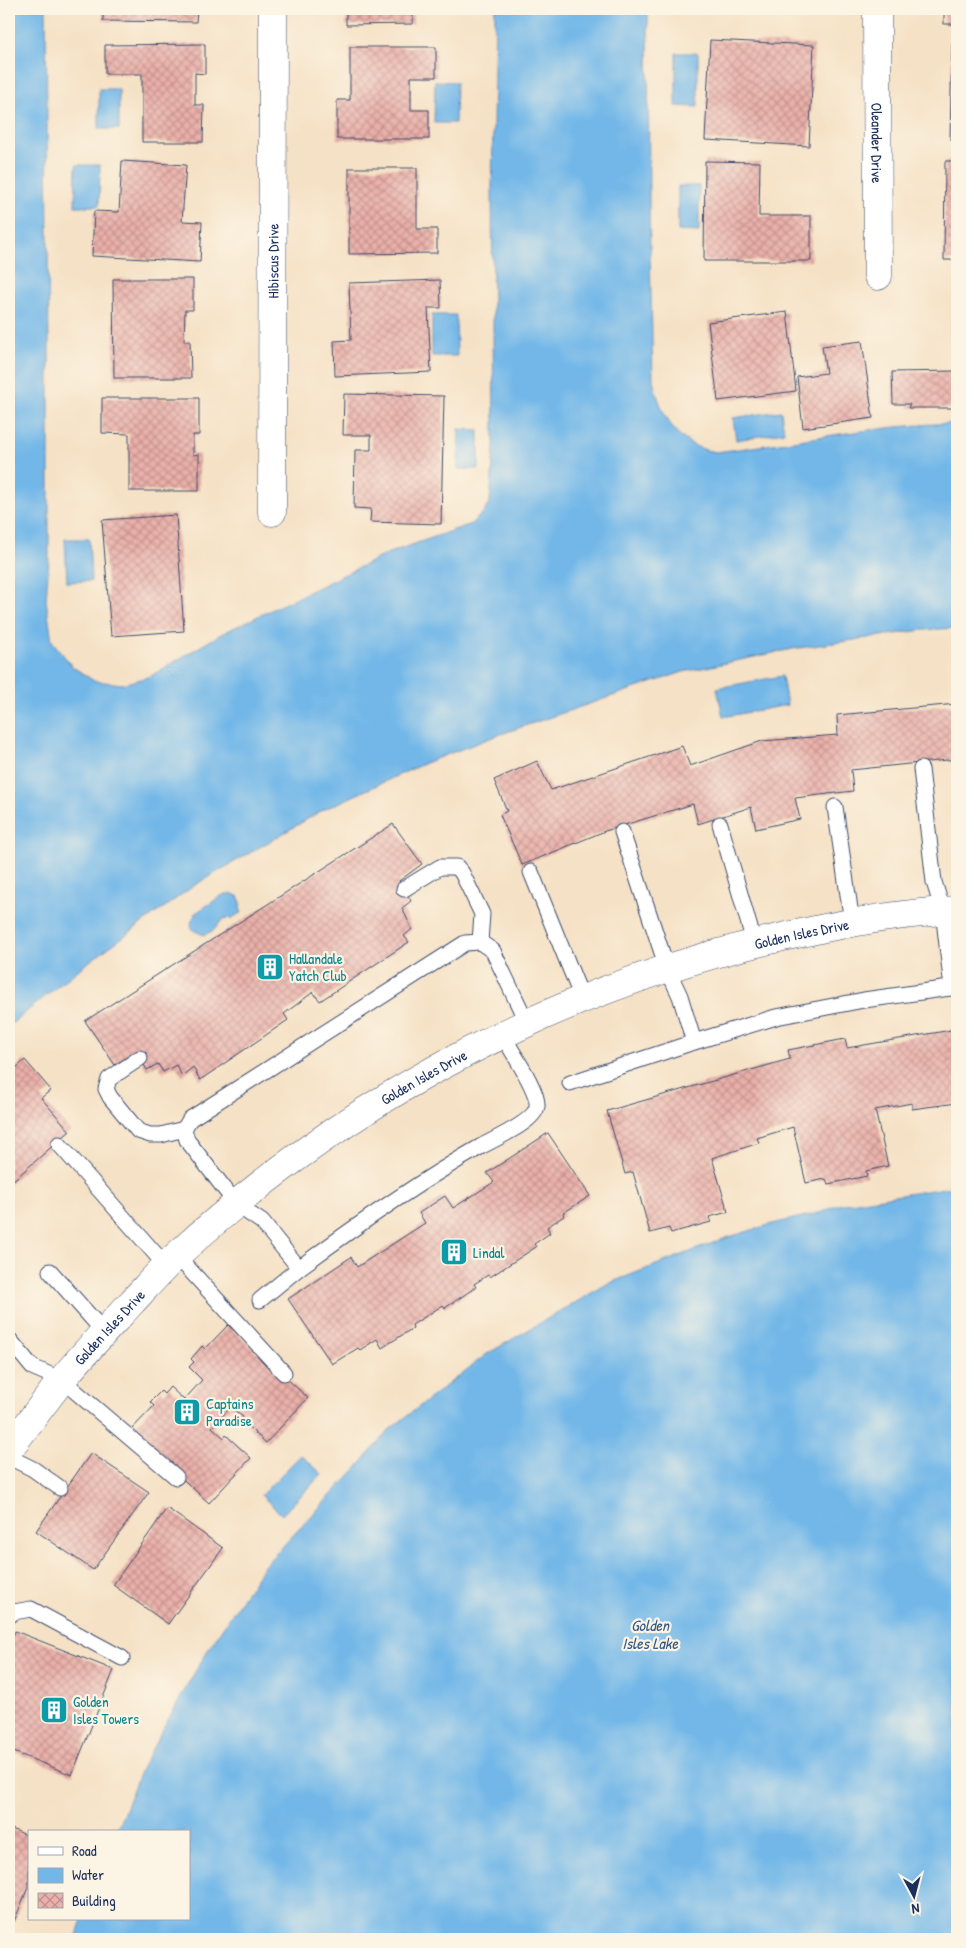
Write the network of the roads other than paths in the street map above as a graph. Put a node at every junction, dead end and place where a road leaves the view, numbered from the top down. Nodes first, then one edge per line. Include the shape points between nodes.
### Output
1 (273, 9) edge
2 (877, 9) edge
3 (878, 276) dead end
4 (272, 512) dead end
5 (921, 769) dead end
6 (835, 807) dead end
7 (720, 824) dead end
8 (622, 832) dead end
9 (531, 872) dead end
10 (404, 889) dead end
11 (950, 910) edge
12 (852, 922) junction
13 (480, 942) junction
14 (754, 942) junction
15 (667, 968) junction
16 (955, 988) edge
17 (582, 998) junction
18 (527, 1023) junction
19 (502, 1034) junction
20 (694, 1042) junction
21 (140, 1058) dead end
22 (570, 1083) dead end
23 (184, 1129) junction
24 (59, 1144) dead end
25 (237, 1205) junction
26 (172, 1261) junction
27 (299, 1268) junction
28 (50, 1271) dead end
29 (260, 1300) dead end
30 (104, 1332) junction
31 (9, 1339) edge
32 (284, 1373) dead end
33 (62, 1380) junction
34 (9, 1449) edge
35 (9, 1457) edge
36 (176, 1477) dead end
37 (60, 1488) dead end
38 (9, 1616) edge
39 (122, 1658) dead end

1 - 4 street, Hibiscus Drive
2 - 3 street, Oleander Drive
5 - 11 lane via 934,882
6 - 12 lane
7 - 14 lane
8 - 15 lane
9 - 17 lane
10 - 13 lane via 440,867 457,867 482,914
11 - 12 street, Golden Isles Drive
11 - 16 lane
12 - 14 street, Golden Isles Drive
13 - 18 lane via 493,951
13 - 23 lane via 465,942 190,1119
14 - 15 street, Golden Isles Drive
15 - 17 street, Golden Isles Drive
15 - 20 lane via 680,996
16 - 20 lane via 864,1000 776,1017
17 - 18 street, Golden Isles Drive
18 - 19 street, Golden Isles Drive
19 - 25 street, Golden Isles Drive via 356,1116
19 - 27 lane via 536,1093 537,1106 531,1118 358,1223
20 - 22 lane
21 - 23 lane via 109,1079 106,1089 110,1097 138,1131 161,1135
23 - 25 lane via 187,1140
24 - 26 lane
25 - 26 street, Golden Isles Drive
25 - 27 lane via 262,1222
26 - 30 street, Golden Isles Drive
26 - 32 lane
27 - 29 lane
28 - 30 lane
30 - 33 street, Golden Isles Drive
31 - 33 lane via 32,1367
33 - 34 street, Golden Isles Drive
33 - 36 lane
35 - 37 lane
38 - 39 lane via 31,1609

